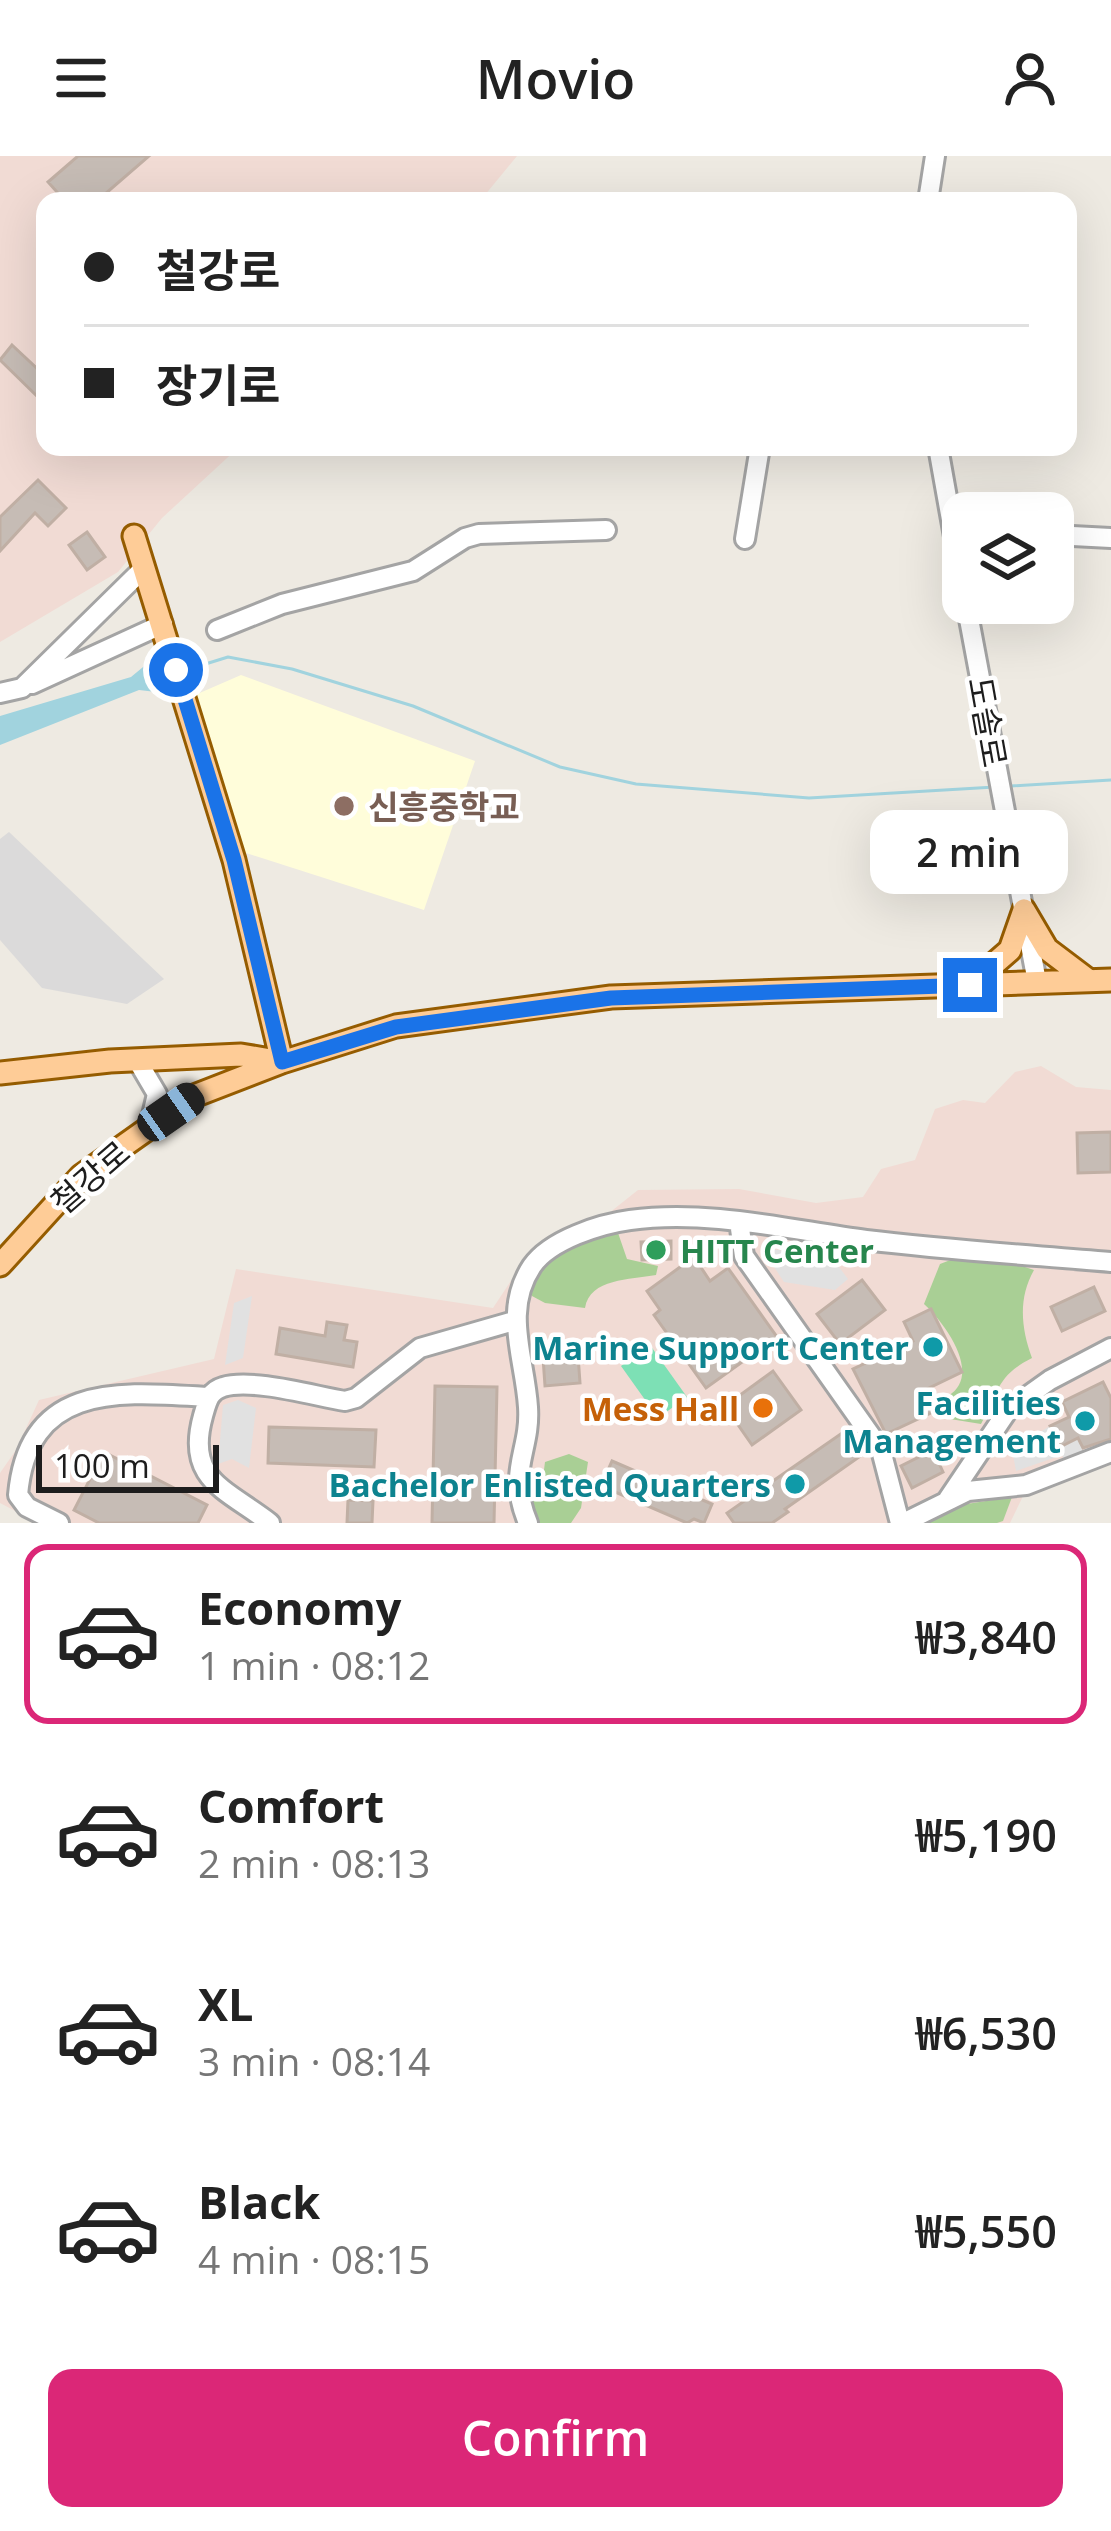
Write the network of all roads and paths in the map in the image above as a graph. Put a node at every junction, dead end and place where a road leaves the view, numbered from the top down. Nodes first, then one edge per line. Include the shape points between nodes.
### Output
1 (935, 156) edge
2 (929, 192) edge
3 (759, 456) edge
4 (940, 456) edge
5 (948, 492) edge
6 (605, 530) dead end
7 (134, 536) dead end
8 (1074, 536) edge
9 (745, 538) dead end
10 (1111, 538) edge
11 (144, 568) junction
12 (972, 624) edge
13 (217, 630) dead end
14 (166, 635) junction
15 (22, 688) junction
16 (0, 696) edge
17 (1024, 910) junction
18 (1100, 980) edge
19 (1037, 982) junction
20 (970, 985) junction
21 (137, 1060) junction
22 (282, 1062) junction
23 (0, 1073) edge
24 (149, 1128) junction
25 (739, 1222) junction
26 (1111, 1262) edge
27 (0, 1265) edge
28 (514, 1321) junction
29 (1111, 1348) edge
30 (208, 1397) junction
31 (1111, 1452) edge
32 (948, 1499) junction
33 (58, 1523) edge
34 (270, 1523) edge
35 (528, 1523) edge
36 (902, 1523) edge

1 - 2 street
3 - 9 street
4 - 5 street
6 - 13 street via 479,534 413,571 282,604
7 - 11 main road
8 - 10 street
11 - 14 main road
11 - 15 street
12 - 17 street, 도솔로
14 - 15 street
14 - 22 main road via 234,860
15 - 16 street
17 - 18 main road via 1047,950
17 - 19 street, 도솔로
17 - 20 main road via 1010,950
18 - 19 main road, 철강로
19 - 20 main road, 철강로
20 - 22 main road, 철강로 via 611,998 396,1027
21 - 22 main road via 241,1055
21 - 23 main road
21 - 24 street via 158,1094
22 - 24 main road, 철강로 via 194,1096
24 - 27 main road, 철강로 via 81,1176
25 - 26 street
25 - 28 street via 628,1220 551,1248 523,1284
25 - 36 street via 745,1256 881,1450
28 - 30 street via 420,1348 350,1400 239,1384
28 - 35 street via 529,1411 517,1472
29 - 32 street via 1008,1410
30 - 33 street via 139,1392 47,1418 20,1470 18,1495
30 - 34 street via 197,1457 224,1490
31 - 32 street via 1026,1485
32 - 36 street

